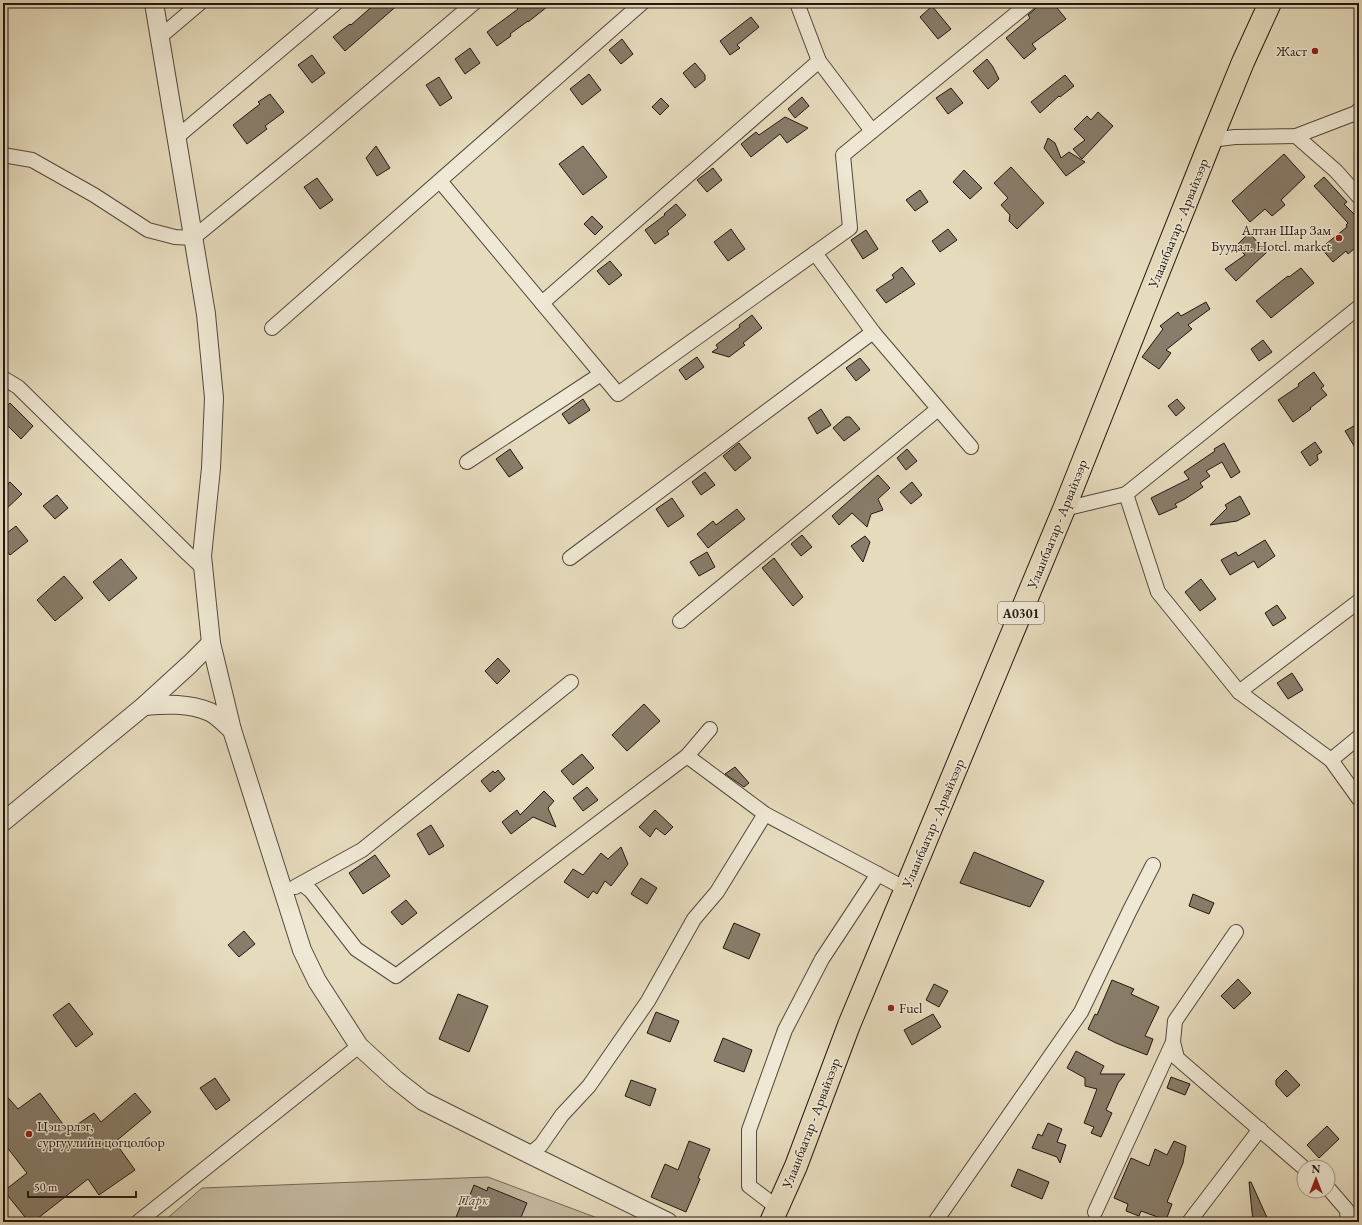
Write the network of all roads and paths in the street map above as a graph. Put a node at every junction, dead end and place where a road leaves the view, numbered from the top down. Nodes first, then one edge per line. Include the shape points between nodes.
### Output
1 (154, 3) edge
2 (200, 3) edge
3 (336, 3) edge
4 (474, 3) edge
5 (642, 3) edge
6 (797, 3) edge
7 (1029, 3) edge
8 (1270, 3) edge
9 (160, 37) junction
10 (819, 61) junction
11 (1359, 110) edge
12 (872, 131) junction
13 (1296, 136) junction
14 (177, 137) junction
15 (1211, 140) junction
16 (3, 155) edge
17 (440, 181) junction
18 (1359, 197) edge
19 (193, 238) junction
20 (815, 253) junction
21 (542, 303) junction
22 (1359, 307) edge
23 (272, 328) dead end
24 (873, 332) junction
25 (601, 374) junction
26 (3, 378) edge
27 (938, 410) junction
28 (971, 447) dead end
29 (467, 462) dead end
30 (1126, 494) junction
31 (1064, 508) junction
32 (570, 558) dead end
33 (204, 568) junction
34 (1359, 602) edge
35 (680, 621) dead end
36 (211, 643) junction
37 (571, 682) dead end
38 (1239, 692) junction
39 (144, 706) junction
40 (710, 729) dead end
41 (232, 730) junction
42 (1359, 737) edge
43 (687, 756) junction
44 (1331, 760) junction
45 (1359, 799) edge
46 (765, 814) junction
47 (3, 822) edge
48 (1153, 865) dead end
49 (878, 874) junction
50 (302, 884) junction
51 (906, 889) junction
52 (284, 893) junction
53 (1236, 932) dead end
54 (1173, 1042) junction
55 (359, 1046) junction
56 (1260, 1129) junction
57 (529, 1155) junction
58 (1296, 1161) edge
59 (1336, 1197) edge
60 (1095, 1212) dead end
61 (775, 1215) edge
62 (138, 1222) edge
63 (668, 1222) edge
64 (935, 1222) edge
65 (1189, 1222) edge
66 (1348, 1222) edge

1 - 9 street
2 - 9 street
3 - 14 street
4 - 19 street
5 - 17 street
6 - 10 street
7 - 12 street
8 - 15 highway, Улаанбаатар - Арвайхээр / A0301
9 - 14 street
10 - 12 street
10 - 21 street
11 - 13 street
12 - 20 street via 844,154 850,228
13 - 15 street
13 - 18 street via 1336,171
14 - 19 street
15 - 31 highway, Улаанбаатар - Арвайхээр / A0301
16 - 19 street via 32,160 94,194 148,230 175,237
17 - 21 street
17 - 23 street
19 - 33 street via 206,314 214,398 211,468 202,556
20 - 24 street
20 - 25 street via 618,394
21 - 25 street
22 - 30 street
24 - 27 street
24 - 32 street
25 - 29 street
26 - 33 street via 18,387
27 - 28 street
27 - 35 street
30 - 31 street
30 - 38 street via 1158,592
31 - 51 highway, Улаанбаатар - Арвайхээр / A0301
33 - 36 street
34 - 38 street
36 - 39 street
36 - 41 street
37 - 50 street via 362,850
38 - 44 street
39 - 41 street via 190,706 211,713
39 - 47 street
40 - 43 street
41 - 52 street
42 - 44 street
43 - 46 street
43 - 50 street via 396,976 356,949 311,891
44 - 45 street
46 - 49 street
46 - 57 street via 717,892 694,919 648,1000 589,1086 562,1115 541,1145
48 - 64 street via 1081,1012
49 - 51 street
49 - 61 street via 822,959 785,1030 749,1130 749,1186
50 - 52 street
51 - 61 highway, Улаанбаатар - Арвайхээр / A0301 via 849,1025
52 - 55 street via 302,950 317,981
53 - 54 street via 1174,1021
54 - 56 street via 1177,1058
54 - 60 street
55 - 57 street via 423,1101
55 - 62 street
56 - 58 street
56 - 65 street
57 - 63 street
59 - 66 street via 1347,1210

